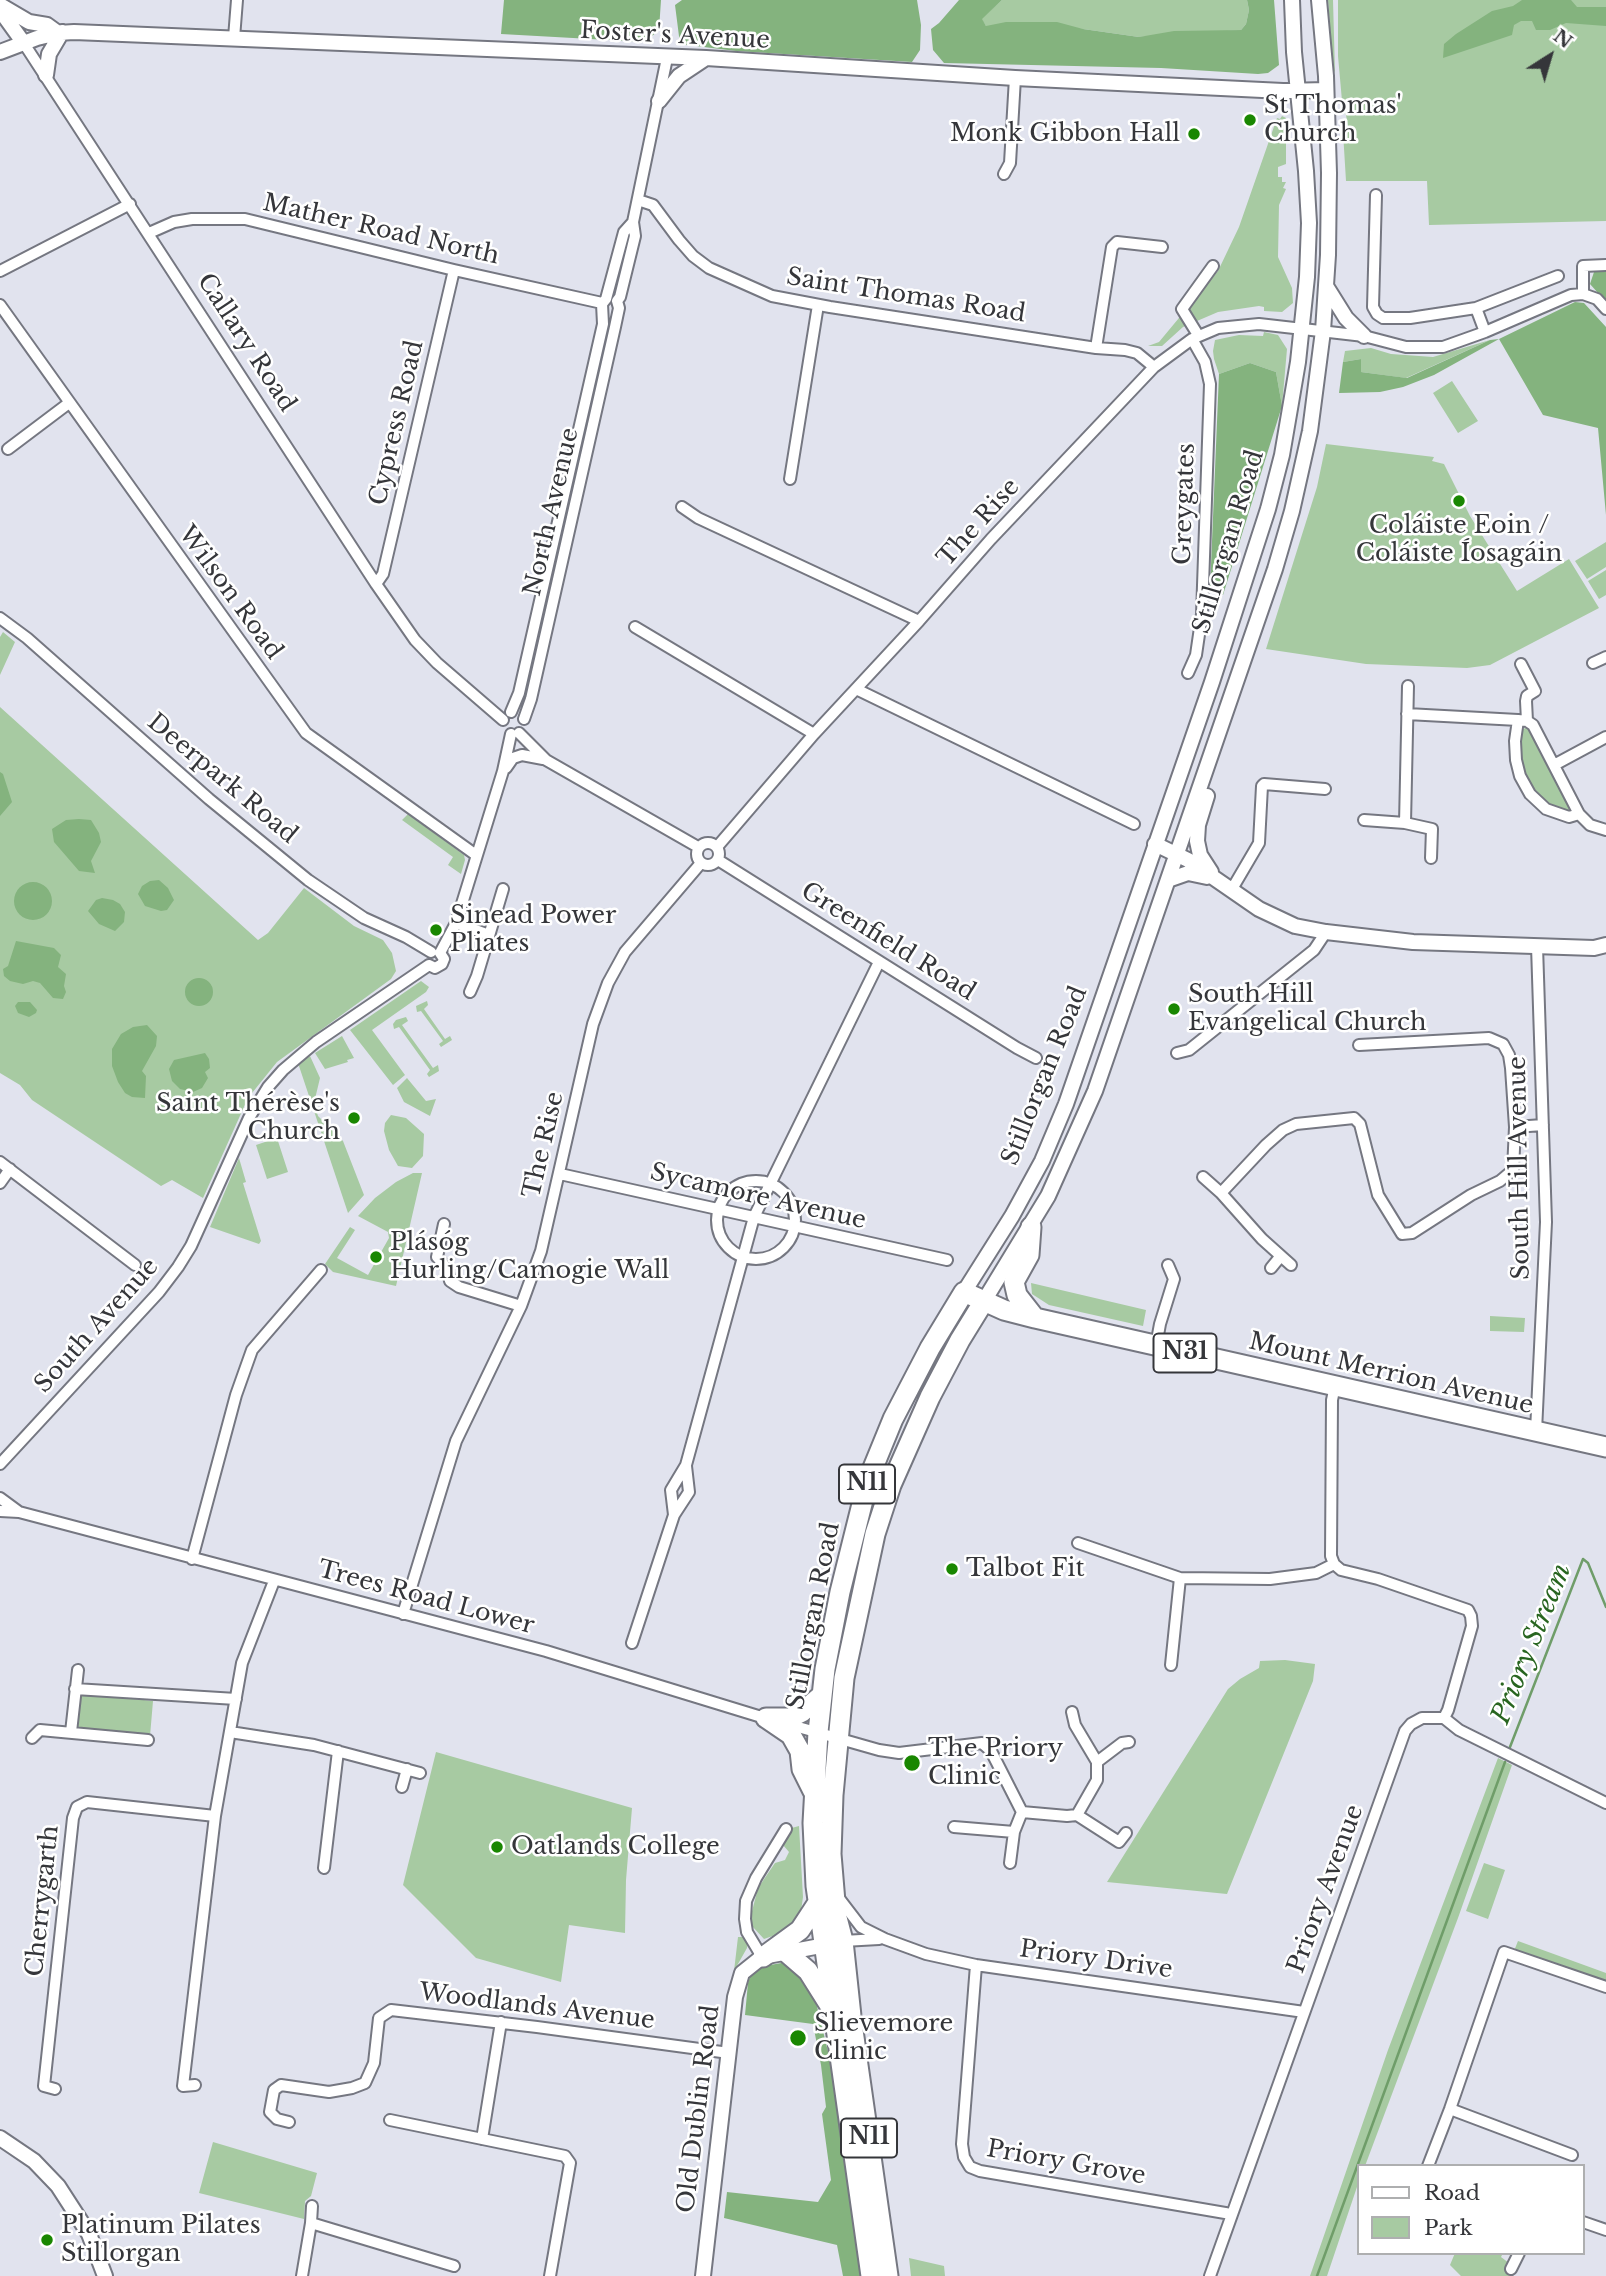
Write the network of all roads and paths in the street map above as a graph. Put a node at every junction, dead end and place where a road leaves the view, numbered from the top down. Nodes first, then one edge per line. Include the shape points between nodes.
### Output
1 (237, 0) edge
2 (1292, 0) edge
3 (1319, 0) edge
4 (0, 5) edge
5 (0, 10) edge
6 (60, 33) junction
7 (234, 38) junction
8 (23, 42) junction
9 (0, 52) edge
10 (667, 58) junction
11 (706, 58) junction
12 (46, 75) junction
13 (1016, 78) junction
14 (1326, 90) junction
15 (1299, 91) junction
16 (659, 101) junction
17 (1004, 174) dead end
18 (1376, 195) dead end
19 (638, 200) junction
20 (130, 204) junction
21 (149, 233) junction
22 (1162, 247) dead end
23 (1606, 265) edge
24 (1213, 266) dead end
25 (454, 270) junction
26 (0, 271) edge
27 (1558, 276) dead end
28 (1326, 286) junction
29 (1583, 294) junction
30 (0, 305) edge
31 (818, 305) junction
32 (609, 306) junction
33 (1476, 308) junction
34 (1606, 309) edge
35 (1302, 328) junction
36 (1323, 331) junction
37 (1485, 332) junction
38 (1364, 336) junction
39 (1195, 337) junction
40 (1096, 348) junction
41 (1154, 367) junction
42 (68, 402) junction
43 (8, 449) dead end
44 (790, 480) dead end
45 (682, 507) dead end
46 (376, 584) junction
47 (0, 618) edge
48 (919, 621) junction
49 (635, 627) dead end
50 (1606, 657) edge
51 (1593, 663) dead end
52 (1521, 664) dead end
53 (1188, 673) dead end
54 (1408, 686) dead end
55 (856, 689) junction
56 (1407, 714) junction
57 (507, 716) junction
58 (524, 719) junction
59 (1522, 720) junction
60 (515, 734) junction
61 (814, 734) junction
62 (1606, 737) edge
63 (546, 760) junction
64 (1208, 765) junction
65 (1554, 765) junction
66 (503, 771) junction
67 (1325, 789) dead end
68 (1172, 794) junction
69 (1195, 802) junction
70 (1579, 814) junction
71 (1364, 820) dead end
72 (1405, 823) junction
73 (1135, 824) dead end
74 (1606, 830) edge
75 (1155, 844) junction
76 (717, 846) junction
77 (698, 848) junction
78 (1177, 853) junction
79 (476, 855) junction
80 (1431, 858) dead end
81 (718, 860) junction
82 (701, 863) junction
83 (1215, 879) junction
84 (1168, 880) junction
85 (503, 889) dead end
86 (1232, 889) junction
87 (456, 923) junction
88 (1326, 932) junction
89 (489, 935) junction
90 (1606, 945) edge
91 (1537, 946) junction
92 (436, 952) junction
93 (879, 962) junction
94 (470, 992) dead end
95 (1359, 1045) dead end
96 (1177, 1053) dead end
97 (1036, 1058) dead end
98 (1543, 1125) junction
99 (1515, 1127) junction
100 (5, 1166) edge
101 (560, 1174) junction
102 (1203, 1177) dead end
103 (770, 1182) junction
104 (0, 1183) edge
105 (1221, 1193) junction
106 (720, 1210) junction
107 (754, 1217) junction
108 (444, 1224) dead end
109 (795, 1226) junction
110 (1031, 1227) junction
111 (988, 1255) junction
112 (1280, 1257) junction
113 (744, 1258) junction
114 (947, 1260) dead end
115 (135, 1265) dead end
116 (1168, 1265) dead end
117 (1291, 1265) dead end
118 (1271, 1268) dead end
119 (321, 1270) dead end
120 (964, 1292) junction
121 (984, 1301) junction
122 (521, 1306) junction
123 (1035, 1318) junction
124 (1156, 1346) junction
125 (1335, 1386) junction
126 (1536, 1431) junction
127 (1606, 1447) edge
128 (0, 1464) edge
129 (686, 1465) junction
130 (0, 1498) edge
131 (0, 1511) edge
132 (19, 1512) junction
133 (674, 1515) junction
134 (1078, 1543) dead end
135 (192, 1559) junction
136 (1334, 1564) junction
137 (1180, 1578) junction
138 (274, 1581) junction
139 (403, 1614) junction
140 (632, 1643) dead end
141 (1171, 1665) dead end
142 (78, 1670) dead end
143 (75, 1689) junction
144 (822, 1695) junction
145 (236, 1699) junction
146 (1072, 1712) dead end
147 (766, 1718) junction
148 (1444, 1718) junction
149 (71, 1732) junction
150 (230, 1732) junction
151 (818, 1732) junction
152 (32, 1738) dead end
153 (838, 1739) junction
154 (148, 1740) dead end
155 (1129, 1742) dead end
156 (338, 1751) junction
157 (1097, 1762) junction
158 (407, 1769) junction
159 (420, 1773) dead end
160 (402, 1787) dead end
161 (814, 1792) junction
162 (1606, 1803) edge
163 (1022, 1812) junction
164 (1077, 1815) junction
165 (215, 1816) junction
166 (954, 1827) dead end
167 (786, 1829) dead end
168 (1014, 1832) junction
169 (1126, 1833) dead end
170 (774, 1852) junction
171 (785, 1858) dead end
172 (1010, 1863) dead end
173 (324, 1868) dead end
174 (827, 1896) junction
175 (885, 1939) junction
176 (834, 1944) junction
177 (786, 1952) junction
178 (763, 1957) junction
179 (976, 1965) junction
180 (1606, 1987) edge
181 (833, 2010) junction
182 (1304, 2012) junction
183 (501, 2022) junction
184 (729, 2053) junction
185 (195, 2085) dead end
186 (55, 2089) dead end
187 (1450, 2109) junction
188 (390, 2120) dead end
189 (289, 2122) dead end
190 (0, 2138) edge
191 (482, 2139) junction
192 (1572, 2155) dead end
193 (1429, 2164) edge
194 (312, 2206) dead end
195 (1231, 2214) junction
196 (311, 2223) junction
197 (1585, 2223) edge
198 (1606, 2230) edge
199 (1518, 2255) edge
200 (454, 2266) dead end
201 (1511, 2269) dead end
202 (105, 2276) edge
203 (302, 2276) edge
204 (550, 2276) edge
205 (703, 2276) edge
206 (870, 2276) edge
207 (888, 2276) edge
208 (1210, 2276) edge

1 - 7 street
2 - 15 main road, Stillorgan Road
3 - 14 main road, Stillorgan Road
4 - 6 main road
5 - 8 main road
6 - 7 main road, Foster's Avenue
6 - 8 main road, Foster's Avenue
6 - 12 main road via 49,54
7 - 10 main road, Foster's Avenue
8 - 9 main road, Foster's Avenue
8 - 12 street, Callary Road
10 - 11 main road, Foster's Avenue
10 - 16 street, North Avenue
11 - 13 main road, Foster's Avenue
11 - 16 main road via 679,76
12 - 20 street, Callary Road
13 - 15 main road, Foster's Avenue
13 - 17 street via 1010,163
14 - 15 main road, Foster's Avenue
14 - 28 main road, Stillorgan Road via 1330,197
15 - 35 main road, Stillorgan Road via 1309,223
16 - 19 street, North Avenue
18 - 33 street via 1373,307 1377,314 1410,318
19 - 31 street, Saint Thomas Road via 653,205 693,257 709,268 772,296
19 - 32 street, North Avenue via 635,236 620,297
20 - 21 street, Callary Road
20 - 26 street
21 - 25 street, Mather Road North via 192,219 245,219
21 - 46 street, Callary Road
22 - 40 street via 1118,242 1112,247
23 - 29 street via 1583,266
24 - 39 street, Greygates via 1182,309
25 - 32 street, Mather Road North
25 - 46 street, Cypress Road via 383,574
27 - 33 street
28 - 36 main road, Stillorgan Road
28 - 38 main road
29 - 34 street
29 - 37 street, The Rise
30 - 42 street, Wilson Road
31 - 40 street, Saint Thomas Road
31 - 44 street
32 - 57 street, North Avenue via 519,693
32 - 58 street, North Avenue
33 - 37 street
35 - 36 street, The Rise
35 - 39 street, The Rise via 1239,324
35 - 68 main road, Stillorgan Road via 1282,454 1268,509
36 - 38 street, The Rise
36 - 64 main road, Stillorgan Road via 1310,431 1292,512
37 - 38 street, The Rise via 1443,347 1425,348
39 - 41 street, The Rise
39 - 53 street, Greygates via 1210,384 1203,603 1196,655
40 - 41 street, Saint Thomas Road via 1137,353
41 - 48 street, The Rise
42 - 43 street
42 - 79 street, Wilson Road via 306,733
45 - 48 street
46 - 57 street, Callary Road via 417,642
47 - 92 street, Deerpark Road via 307,880 364,918
48 - 55 street, The Rise
49 - 61 street
50 - 51 street
52 - 59 street via 1535,691 1527,696
54 - 56 street
55 - 61 street, The Rise
55 - 73 street
56 - 59 street
56 - 72 street
57 - 58 street
57 - 60 street via 505,731
58 - 60 street via 523,729
59 - 65 street via 1533,725
59 - 70 street via 1515,741 1516,760 1530,794 1550,811 1569,817
60 - 63 street
60 - 66 street
61 - 76 street, The Rise
62 - 65 street
63 - 66 street via 522,755 513,758
63 - 77 street
64 - 69 main road, Stillorgan Road
64 - 83 main road via 1212,780 1197,841
65 - 70 street
66 - 79 street
67 - 86 street via 1262,786 1259,843
68 - 69 main road via 1183,807
68 - 75 main road, Stillorgan Road
69 - 78 main road, Stillorgan Road
70 - 74 street via 1590,825
71 - 72 street
72 - 80 street via 1432,829
75 - 78 main road
75 - 111 main road, Stillorgan Road via 1066,1104 1042,1160
76 - 77 street via 708,842
76 - 81 street
77 - 82 street
78 - 83 main road
78 - 84 main road, Stillorgan Road
79 - 87 street
81 - 82 street via 712,865
81 - 93 street, Greenfield Road
82 - 101 street, The Rise via 625,952 608,983 593,1024
83 - 84 main road via 1188,873
83 - 86 main road
84 - 110 main road, Stillorgan Road via 1095,1091
85 - 89 street
86 - 88 main road via 1284,922
87 - 89 street
87 - 92 street
88 - 91 main road via 1413,942
88 - 96 street via 1314,950 1189,1050
89 - 94 street
90 - 91 main road
91 - 98 street, South Hill Avenue
92 - 128 street, South Avenue via 444,959 442,964 429,965 316,1042 268,1087 249,1118 191,1246 159,1292
93 - 97 street, Greenfield Road
93 - 103 street
95 - 99 street via 1489,1038 1503,1044 1509,1055
98 - 99 street
98 - 126 street, South Hill Avenue via 1546,1222
99 - 105 street via 1515,1163 1510,1175 1412,1233 1402,1234 1378,1195 1360,1124 1354,1118 1296,1124 1283,1130
100 - 104 street
100 - 115 street
101 - 106 street, Sycamore Avenue
101 - 122 street, The Rise via 541,1251
102 - 105 street
103 - 106 street via 739,1185
103 - 107 street
103 - 109 street via 792,1207
105 - 112 street
106 - 107 street, Sycamore Avenue
106 - 113 street via 722,1238
107 - 109 street, Sycamore Avenue
107 - 113 street
108 - 122 street via 437,1257 447,1268 450,1281
109 - 113 street via 778,1253 755,1260
109 - 114 street, Sycamore Avenue
110 - 111 main road via 1010,1256 994,1263
110 - 121 main road, Stillorgan Road
110 - 123 highway via 1029,1255 1014,1282 1017,1295
111 - 120 main road, Stillorgan Road
112 - 117 street
112 - 118 street
113 - 129 street
116 - 124 street via 1174,1279
119 - 135 street via 252,1350
120 - 121 highway, Mount Merrion Avenue / N31
120 - 144 highway, Stillorgan Road / N11 via 893,1419 868,1480 839,1592
121 - 123 highway, Mount Merrion Avenue / N31
121 - 153 highway, Stillorgan Road / N11 via 919,1420 879,1522 844,1678
122 - 139 street, The Rise via 456,1441
123 - 124 highway, Mount Merrion Avenue / N31
124 - 125 highway, Mount Merrion Avenue / N31
125 - 126 highway, Mount Merrion Avenue / N31
125 - 136 street
126 - 127 highway, Mount Merrion Avenue / N31
129 - 133 street via 670,1490
129 - 133 street via 690,1492
130 - 132 street
131 - 132 street, Trees Road Lower
132 - 135 street, Trees Road Lower
133 - 140 street
134 - 137 street
135 - 138 street, Trees Road Lower
136 - 137 street via 1316,1573 1270,1579
136 - 148 street via 1468,1610 1472,1626
137 - 141 street
138 - 139 street, Trees Road Lower
138 - 145 street via 242,1663
139 - 147 street, Trees Road Lower via 585,1662
142 - 143 street
143 - 145 street
143 - 149 street
144 - 147 highway via 790,1718
144 - 151 highway, Stillorgan Road / N11
145 - 150 street
146 - 157 street
147 - 151 street, Trees Road Lower
147 - 161 highway via 791,1735
148 - 162 street via 1459,1730
148 - 182 street, Priory Avenue via 1422,1718 1405,1731
149 - 152 street via 40,1730
149 - 154 street
150 - 156 street
150 - 165 street
151 - 153 street, Trees Road Lower
151 - 161 highway, Stillorgan Road / N11
153 - 163 street, Trees Road Lower via 899,1752 982,1743 991,1751
153 - 174 highway, Stillorgan Road / N11
155 - 157 street
156 - 158 street
156 - 173 street
157 - 164 street via 1097,1780
158 - 159 street
158 - 160 street
161 - 174 highway, Stillorgan Road / N11 via 813,1852
163 - 164 street
163 - 168 street
164 - 169 street via 1119,1842
165 - 185 street via 183,2086
165 - 186 street, Cherrygarth via 87,1802 77,1807 44,2086
166 - 168 street
167 - 170 street
168 - 172 street
170 - 171 street
170 - 178 street via 746,1901 747,1932
174 - 175 street, Priory Drive via 861,1927
174 - 176 highway, Stillorgan Road / N11
174 - 178 highway via 800,1930
175 - 176 street, Priory Drive
175 - 179 street, Priory Drive
176 - 177 main road
176 - 181 highway, Stillorgan Road / N11
176 - 207 highway, Stillorgan Road / N11 via 851,2016
177 - 178 main road
177 - 181 highway, N11 via 808,1971
178 - 184 main road, Old Dublin Road via 742,1973
179 - 182 street, Priory Drive
179 - 195 street, Priory Grove via 962,2144 970,2167
180 - 187 street via 1504,1952
181 - 206 highway, Stillorgan Road / N11
182 - 195 street, Priory Avenue
183 - 184 street, Woodlands Avenue
183 - 189 street, Woodlands Avenue via 391,2010 379,2018 372,2072 365,2083 328,2092 281,2085 274,2090 270,2112
183 - 191 street
184 - 205 main road, Old Dublin Road
187 - 192 street
187 - 193 street
188 - 191 street
190 - 202 main road via 34,2161 58,2186 89,2234
191 - 204 street via 565,2156 569,2163
194 - 196 street
195 - 208 street, Priory Avenue
196 - 200 street
196 - 203 street
197 - 198 street
199 - 201 street

